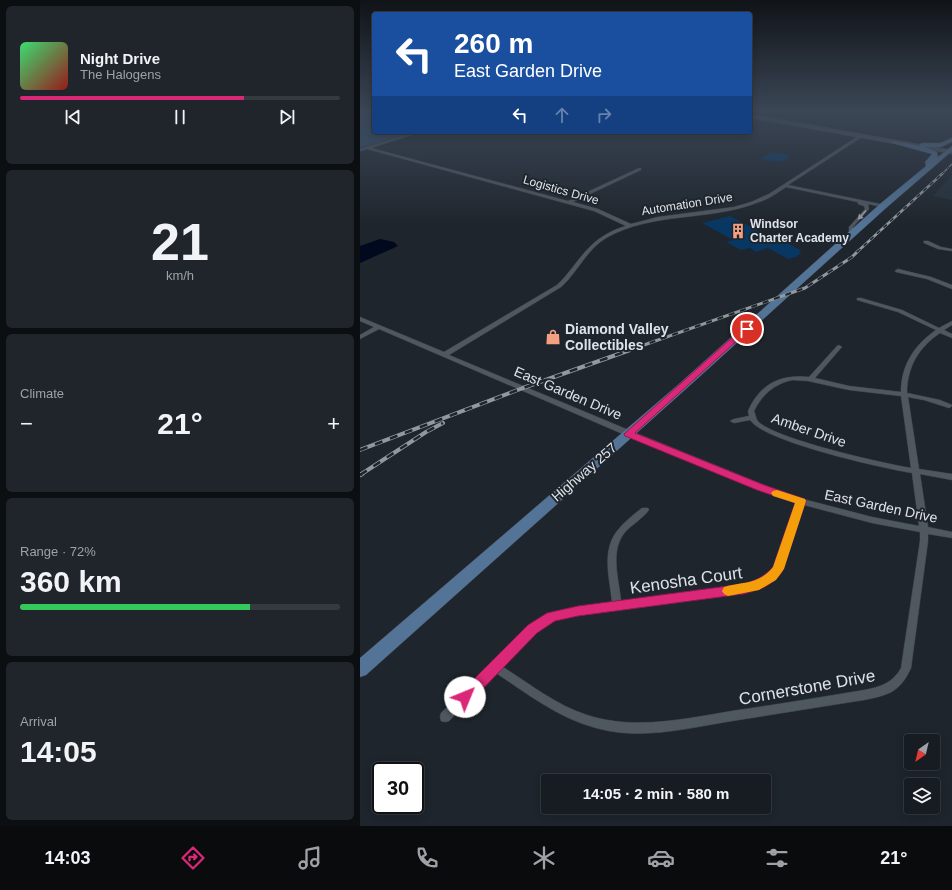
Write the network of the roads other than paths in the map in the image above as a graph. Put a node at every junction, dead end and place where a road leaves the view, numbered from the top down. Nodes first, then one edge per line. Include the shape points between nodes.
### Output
1 (374, 150) edge
2 (840, 150) edge
3 (926, 150) edge
4 (951, 151) edge
5 (928, 168) junction
6 (640, 169) dead end
7 (917, 178) junction
8 (784, 186) junction
9 (854, 201) junction
10 (570, 202) junction
11 (883, 206) junction
12 (631, 226) junction
13 (851, 235) junction
14 (926, 242) dead end
15 (952, 250) edge
16 (898, 271) dead end
17 (952, 287) edge
18 (859, 299) dead end
19 (360, 319) edge
20 (952, 323) edge
21 (379, 327) junction
22 (939, 330) junction
23 (952, 336) edge
24 (360, 338) edge
25 (839, 347) dead end
26 (444, 355) junction
27 (811, 379) junction
28 (904, 395) junction
29 (949, 406) dead end
30 (752, 418) junction
31 (734, 421) dead end
32 (628, 434) junction
33 (916, 472) junction
34 (952, 477) edge
35 (801, 501) junction
36 (645, 510) dead end
37 (924, 530) junction
38 (952, 535) edge
39 (618, 606) junction
40 (495, 667) junction
41 (360, 669) edge
42 (445, 717) dead end

1 - 10 street, Logistics Drive
2 - 8 street, Automation Drive
3 - 5 main road via 935,156 928,162
4 - 5 main road, Highway 257
4 - 7 main road via 946,160 931,173
5 - 7 main road, Highway 257
6 - 10 street
7 - 11 main road, Highway 257
8 - 9 street
8 - 12 street, Automation Drive via 763,199 733,208 649,220
9 - 11 street
9 -> 13 street via 868,208 851,227
10 - 12 street, Logistics Drive via 596,210
11 - 13 main road, Highway 257
12 - 26 street, Automation Drive via 603,238 587,252 569,278 559,286
13 - 32 main road, Highway 257
14 - 15 street
16 - 17 street via 929,278
18 - 22 street via 900,311
19 - 21 street, East Garden Drive
20 - 22 street, Cornerstone Drive
21 - 24 street
21 - 26 street, East Garden Drive
22 - 23 street
22 - 28 street, Cornerstone Drive via 925,341 913,356 906,373
25 - 27 street
26 - 32 street, East Garden Drive
27 - 28 street, Amber Drive via 849,388
27 - 30 street, Amber Drive via 793,378 776,382 755,403 751,411
28 - 29 street, Amber Drive via 929,398
28 - 33 street, Cornerstone Drive
30 - 31 street
30 - 33 street, Amber Drive via 766,430 800,443 865,462
32 - 35 street, East Garden Drive
32 - 41 main road, Highway 257
33 - 34 street, Amber Drive
33 - 37 street, Cornerstone Drive
35 - 37 street, East Garden Drive
35 - 39 street, Kenosha Court via 778,569 764,582 743,589
36 - 39 street, Kenosha Court via 624,528 614,544 612,560
37 - 38 street, East Garden Drive
37 - 40 street, Cornerstone Drive via 906,668 902,677 884,691 657,728 613,727 587,720 553,704
39 - 40 street, Kenosha Court via 552,617 532,629
40 - 42 street, Kenosha Court

